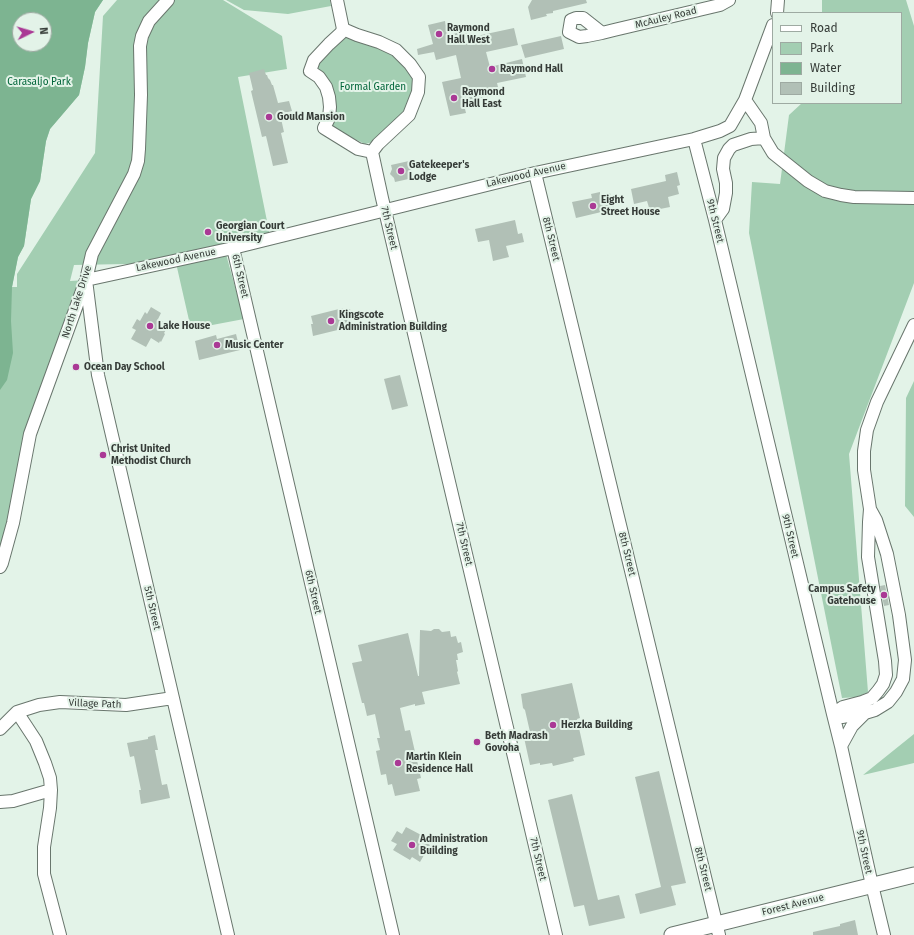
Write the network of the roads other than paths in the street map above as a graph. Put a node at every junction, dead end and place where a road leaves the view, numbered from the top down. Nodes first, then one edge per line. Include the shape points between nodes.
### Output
1 (168, 0) edge
2 (336, 0) edge
3 (729, 0) edge
4 (778, 0) edge
5 (776, 12) edge
6 (772, 28) edge
7 (343, 30) junction
8 (602, 33) dead end
9 (745, 100) junction
10 (694, 138) junction
11 (764, 138) junction
12 (372, 152) junction
13 (535, 173) junction
14 (914, 198) edge
15 (385, 210) junction
16 (715, 220) junction
17 (233, 248) junction
18 (86, 280) junction
19 (914, 325) edge
20 (870, 509) junction
21 (0, 567) edge
22 (173, 698) junction
23 (17, 712) junction
24 (865, 713) junction
25 (833, 714) junction
26 (0, 729) edge
27 (841, 746) junction
28 (51, 790) junction
29 (0, 802) edge
30 (914, 875) edge
31 (872, 885) junction
32 (718, 930) edge
33 (60, 935) edge
34 (228, 935) edge
35 (393, 935) edge
36 (556, 935) edge
37 (672, 935) edge
38 (884, 935) edge

1 - 18 street, North Lake Drive via 149,21 140,46 141,95 136,168 92,254
2 - 7 street
3 - 8 street, McAuley Road via 720,5
4 - 5 street
6 - 9 street, Lakewood Avenue
7 - 12 street via 314,60 310,71 326,87 329,97 329,118 324,128 358,149
7 - 12 street via 396,50 419,77 418,92 409,115
9 - 10 street, Lakewood Avenue via 730,126
9 - 11 street via 761,123
10 - 13 street, Lakewood Avenue
10 - 16 street, 9th Street
11 - 14 street via 773,153 825,191 854,197
11 - 16 street via 751,139 729,149 724,158 726,193 723,209
12 - 15 street, 7th Street
13 - 15 street, Lakewood Avenue
13 - 32 street, 8th Street
15 - 17 street, Lakewood Avenue
15 - 36 street, 7th Street
16 - 25 street, 9th Street
17 - 18 street, Lakewood Avenue
17 - 35 street, 6th Street
18 - 21 street, North Lake Drive via 30,434 13,523
18 - 22 street, 5th Street via 98,375
19 - 20 street via 877,402 867,430 864,470
20 - 24 street via 887,554 905,660 903,679 896,692 888,702
20 - 25 street via 868,557 886,675 883,684 872,698 843,707
22 - 23 street, Village Path via 126,705 60,702
22 - 34 street, 5th Street
23 - 26 street, Village Path
23 - 28 street via 36,741 50,778
24 - 25 street via 842,717
24 - 27 street via 852,726
25 - 27 street, 9th Street
27 - 31 street, 9th Street
28 - 29 street via 13,801
28 - 33 street via 44,847 44,874
30 - 31 street, Forest Avenue
31 - 32 street, Forest Avenue
31 - 38 street, 9th Street
32 - 37 street, Forest Avenue

